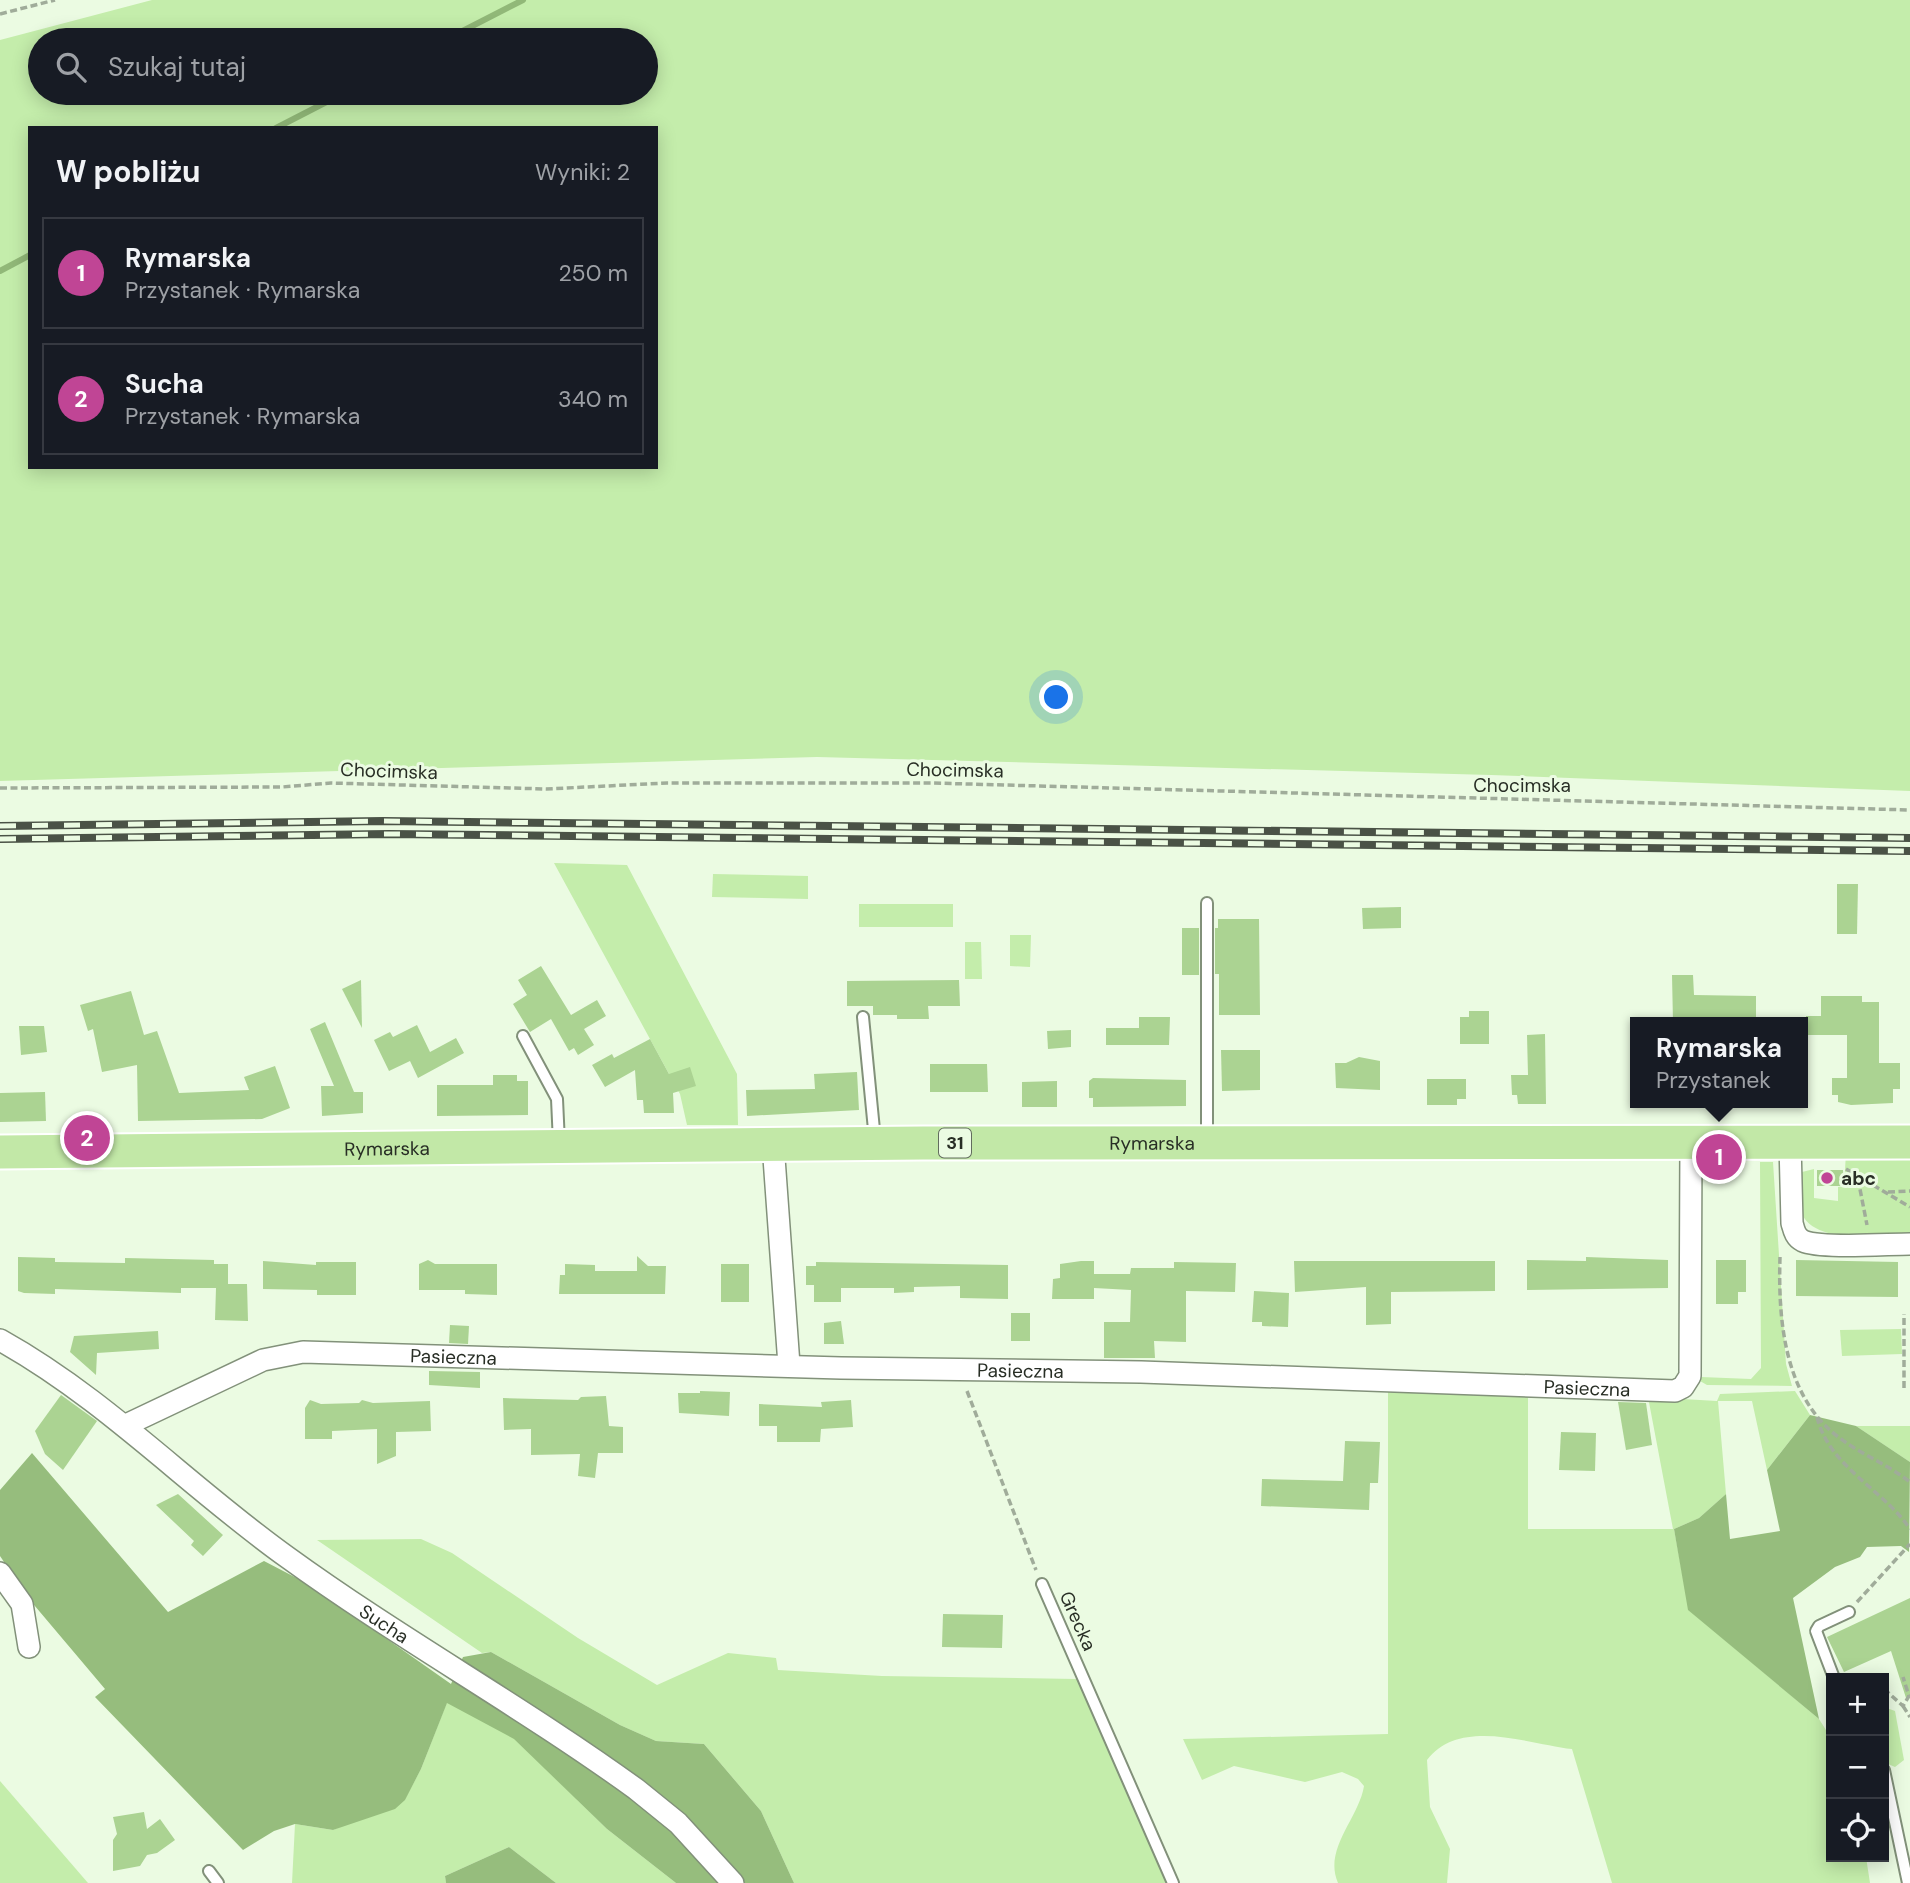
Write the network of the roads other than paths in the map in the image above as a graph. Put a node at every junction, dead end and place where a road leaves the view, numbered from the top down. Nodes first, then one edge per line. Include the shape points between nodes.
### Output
1 (1207, 903) dead end
2 (863, 1017) dead end
3 (523, 1036) dead end
4 (1910, 1142) edge
5 (875, 1143) junction
6 (1207, 1143) junction
7 (1691, 1143) junction
8 (1790, 1143) junction
9 (773, 1144) junction
10 (559, 1147) junction
11 (0, 1152) edge
12 (1910, 1244) edge
13 (0, 1340) edge
14 (789, 1365) junction
15 (126, 1425) junction
16 (0, 1573) edge
17 (1042, 1584) road end
18 (1849, 1612) road end
19 (29, 1647) dead end
20 (1832, 1673) edge
21 (1889, 1794) edge
22 (209, 1871) dead end
23 (218, 1883) edge
24 (733, 1883) edge
25 (1173, 1883) edge
26 (1908, 1883) edge

1 - 6 lane
2 - 5 lane
3 - 10 lane via 557,1099
4 - 8 main road, Rymarska / 31
5 - 6 main road, Rymarska / 31
5 - 9 main road, Rymarska / 31
6 - 7 main road, Rymarska / 31
7 - 8 main road, Rymarska / 31
7 - 14 street, Pasieczna via 1690,1376 1675,1391
8 - 12 street via 1791,1223 1804,1242
9 - 10 main road, Rymarska / 31
9 - 14 street
10 - 11 main road, Rymarska / 31
13 - 15 street, Sucha via 56,1373
14 - 15 street, Pasieczna via 303,1352 263,1360
15 - 24 street, Sucha via 287,1558 636,1789 678,1823
16 - 19 street via 22,1604
17 - 25 lane, Grecka
18 - 20 lane via 1816,1631
21 - 26 lane
22 - 23 lane

